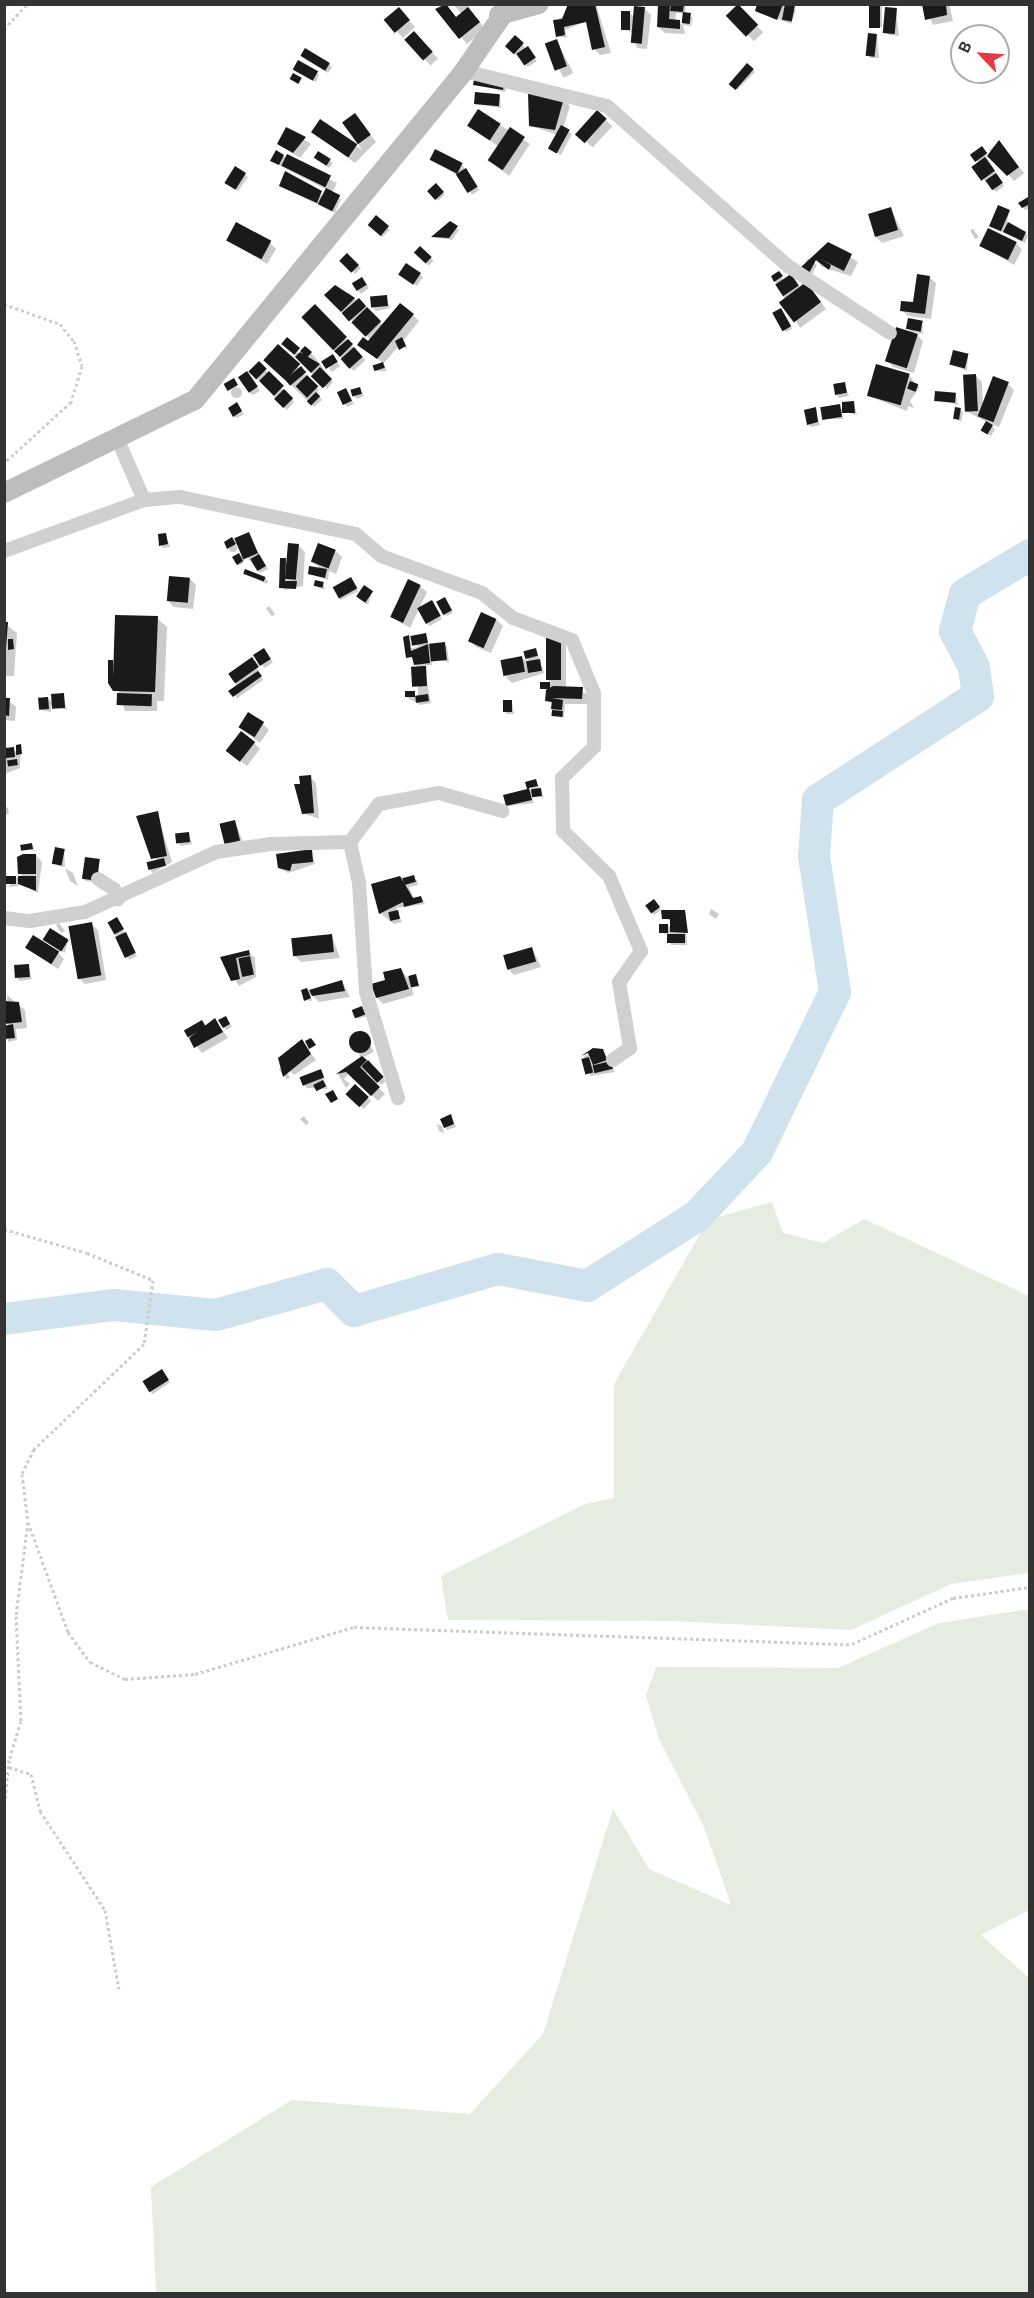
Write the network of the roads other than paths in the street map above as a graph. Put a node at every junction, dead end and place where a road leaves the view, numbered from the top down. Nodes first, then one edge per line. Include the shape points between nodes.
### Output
1 (539, 4) edge
2 (505, 10) edge
3 (464, 71) junction
4 (890, 333) dead end
5 (117, 438) junction
6 (4, 493) edge
7 (144, 500) junction
8 (4, 550) edge
9 (502, 811) dead end
10 (350, 842) junction
11 (98, 879) dead end
12 (118, 899) junction
13 (4, 918) edge
14 (613, 1060) dead end
15 (398, 1098) dead end

1 - 2 street
2 - 3 street
3 - 4 street via 607,106 788,266
3 - 5 street via 195,400
5 - 6 street
5 - 7 street
7 - 8 street
7 - 14 street via 180,496 356,534 381,556 482,593 513,618 572,640 594,693 594,747 562,778 563,831 609,876 641,951 619,982 630,1048
9 - 10 street via 439,793 379,804
10 - 12 street via 271,844 216,852
10 - 15 street via 360,883 366,992
11 - 12 street via 114,889
12 - 13 street via 58,918

